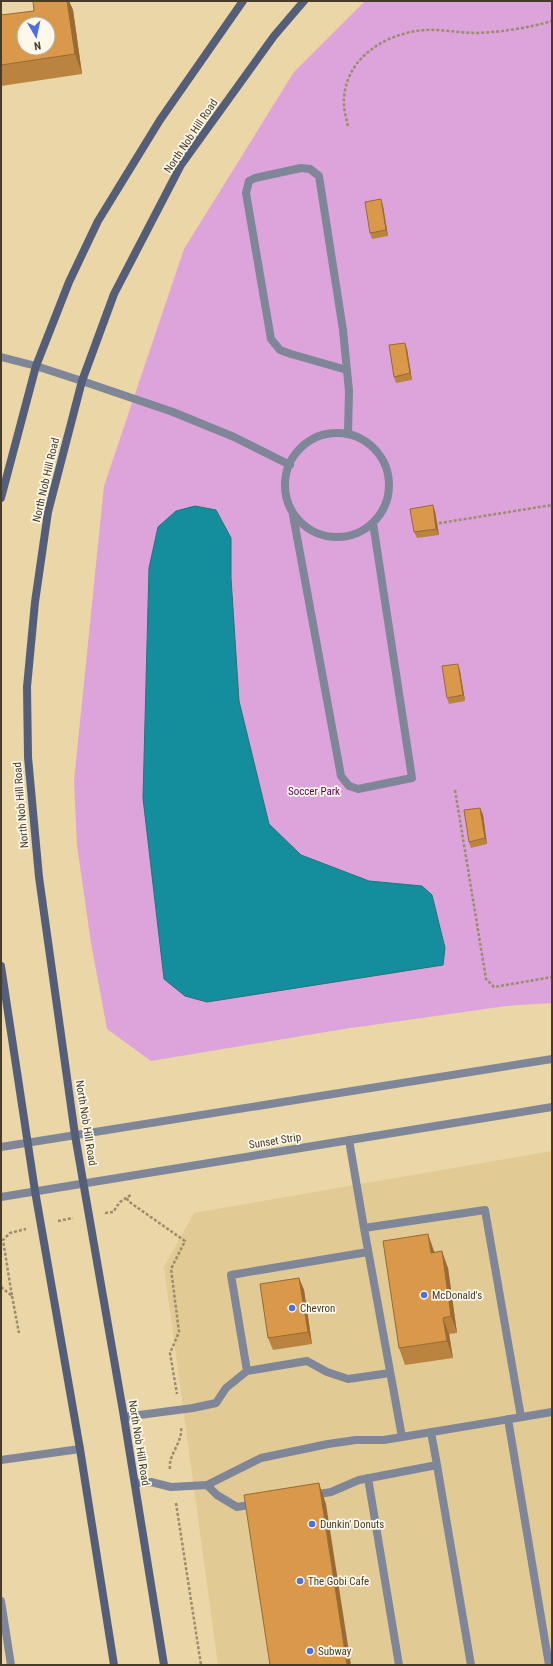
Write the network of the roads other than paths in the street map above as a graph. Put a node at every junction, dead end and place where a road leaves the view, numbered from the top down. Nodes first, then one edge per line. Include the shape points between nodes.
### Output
1 (244, 1) edge
2 (304, 1) edge
3 (1, 357) edge
4 (36, 366) junction
5 (347, 370) junction
6 (82, 381) junction
7 (348, 434) junction
8 (290, 465) junction
9 (1, 498) edge
10 (293, 515) junction
11 (373, 523) junction
12 (1, 966) edge
13 (552, 1059) edge
14 (552, 1107) edge
15 (75, 1135) junction
16 (349, 1140) junction
17 (27, 1143) junction
18 (1, 1147) edge
19 (84, 1183) junction
20 (35, 1191) junction
21 (1, 1197) edge
22 (364, 1228) junction
23 (368, 1252) junction
24 (247, 1371) junction
25 (390, 1373) junction
26 (552, 1412) edge
27 (124, 1417) junction
28 (521, 1417) junction
29 (508, 1419) junction
30 (432, 1432) junction
31 (402, 1437) junction
32 (80, 1449) junction
33 (1, 1460) edge
34 (437, 1465) junction
35 (368, 1478) junction
36 (135, 1482) junction
37 (207, 1485) junction
38 (307, 1496) edge
39 (261, 1504) edge
40 (1, 1601) edge
41 (11, 1665) edge
42 (114, 1665) edge
43 (164, 1665) edge
44 (399, 1665) edge
45 (471, 1665) edge
46 (550, 1665) edge

1 - 4 main road via 160,120 98,222 69,282
2 - 6 main road, North Nob Hill Road via 274,36 182,165 114,294
3 - 4 street
4 - 6 street
4 - 9 main road
5 - 5 street via 319,176 310,169 301,168 255,178 249,181 246,193 271,339 280,350
5 - 7 street
6 - 8 street via 173,412 234,437
6 - 15 main road, North Nob Hill Road via 48,512 35,602 27,687 28,757 39,877
7 - 8 street via 327,434 308,442 293,456
7 - 11 street via 367,442 381,456 389,475 389,496 381,515
8 - 10 street via 286,475 285,496
10 - 11 street via 308,529 327,537 348,537
10 - 11 street via 341,776 349,786 358,789 412,778
12 - 17 main road
13 - 15 street
14 - 16 street, Sunset Strip
15 - 17 street
15 - 19 main road, North Nob Hill Road
16 - 19 street, Sunset Strip
16 - 22 street
17 - 18 street
17 - 20 main road
19 - 20 street, Sunset Strip
19 - 27 main road, North Nob Hill Road
20 - 21 street, Sunset Strip
20 - 32 main road
22 - 23 street
22 - 28 street via 485,1210
23 - 24 street via 231,1275
23 - 25 street
24 - 25 street via 307,1362 348,1379
24 - 27 street via 226,1388 216,1403
25 - 31 street
26 - 28 street
27 - 36 main road, North Nob Hill Road
28 - 29 street
29 - 30 street
29 - 46 street
30 - 31 street
30 - 34 street
31 - 37 street via 328,1444 261,1458
32 - 33 street
32 - 42 main road
34 - 35 street
34 - 45 street
35 - 38 street via 331,1492
35 - 44 street
36 - 37 street via 171,1486
36 - 43 main road, North Nob Hill Road
37 - 39 street via 217,1495 238,1507
40 - 41 street

